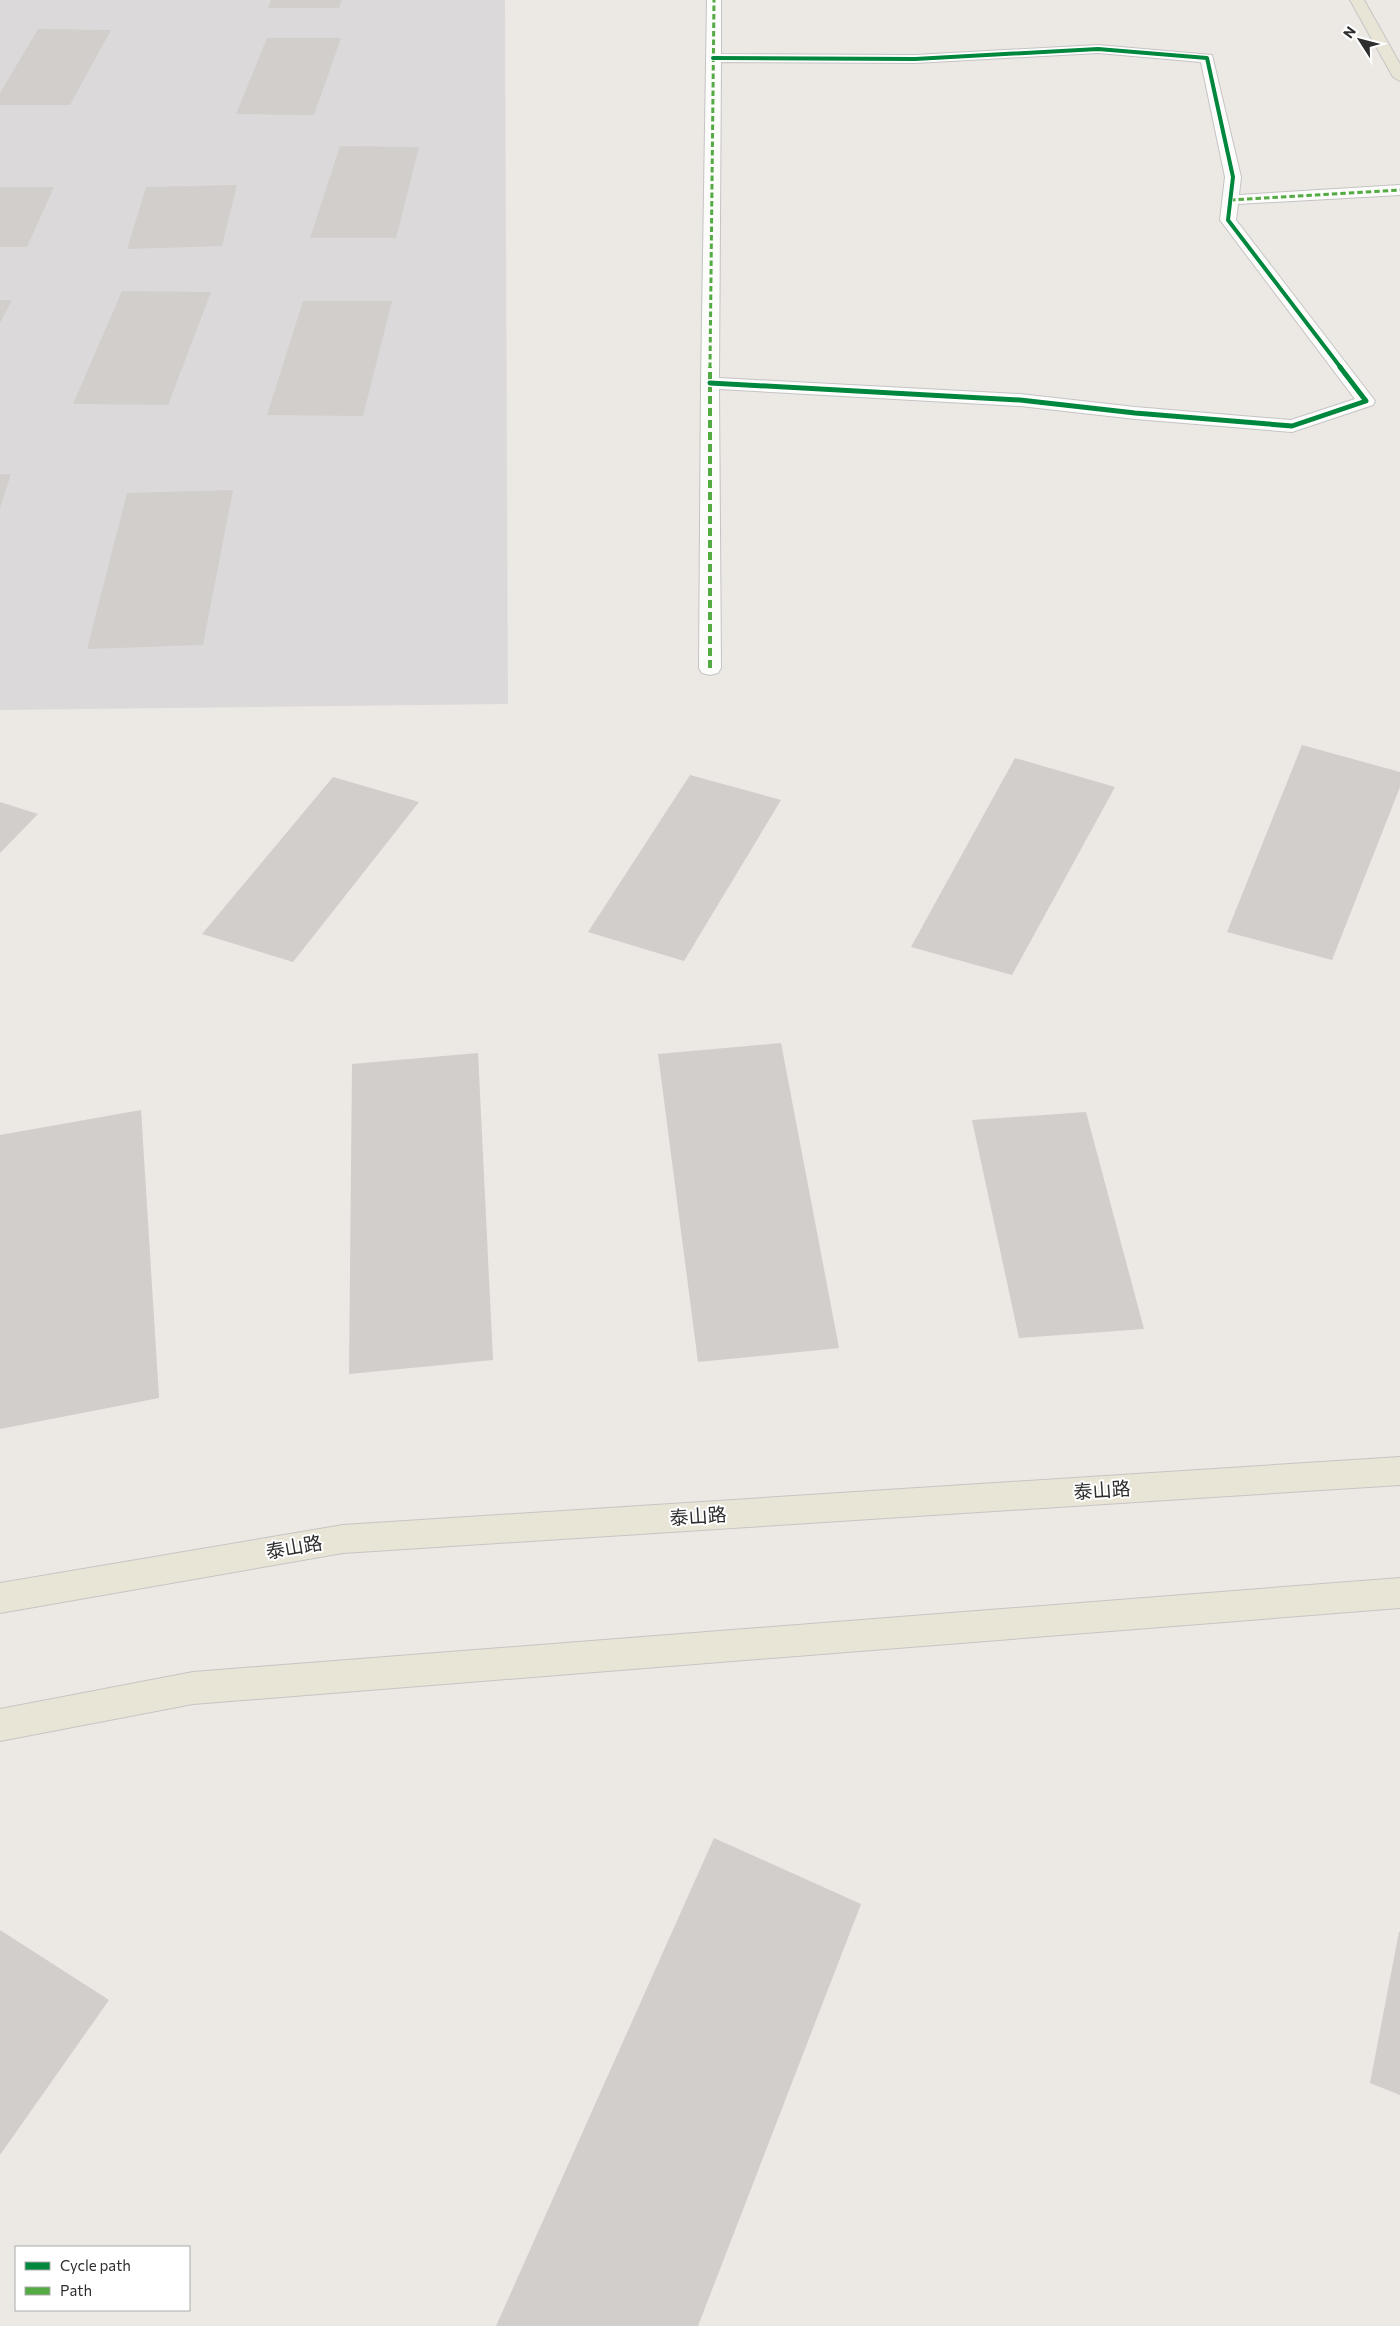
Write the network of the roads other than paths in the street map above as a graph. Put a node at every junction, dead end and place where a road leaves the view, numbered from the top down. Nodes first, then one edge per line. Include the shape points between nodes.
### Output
1 (714, 0) edge
2 (1357, 0) edge
3 (713, 58) junction
4 (1400, 77) edge
5 (1400, 190) edge
6 (1230, 200) junction
7 (710, 382) junction
8 (710, 668) dead end
9 (1400, 1471) edge
10 (1400, 1593) edge
11 (0, 1598) edge
12 (0, 1724) edge

1 - 3 street
2 - 4 main road
3 - 6 street via 915,59 1098,49 1207,58 1233,177
3 - 7 street
5 - 6 street
6 - 7 street via 1228,220 1366,401 1292,426 1135,414 1020,400
7 - 8 street
9 - 11 main road, 泰山路 via 343,1539
10 - 12 main road via 193,1688

